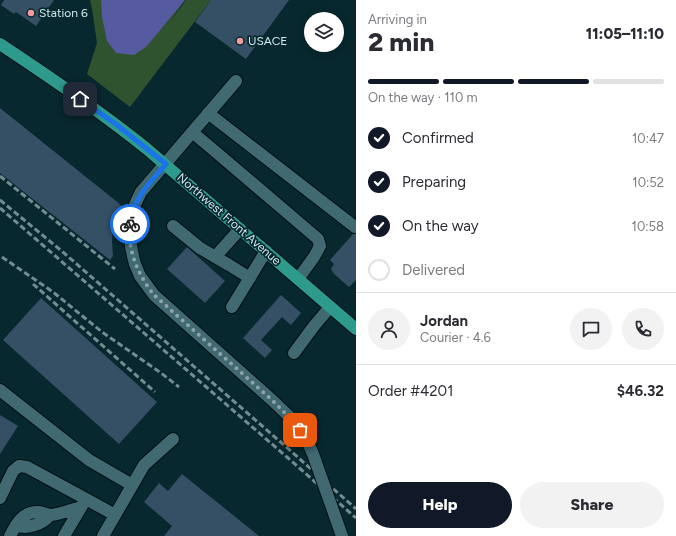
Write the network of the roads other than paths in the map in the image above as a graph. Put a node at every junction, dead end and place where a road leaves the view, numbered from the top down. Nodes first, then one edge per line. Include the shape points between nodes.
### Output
1 (0, 44) edge
2 (236, 82) dead end
3 (208, 113) junction
4 (192, 132) junction
5 (166, 164) junction
6 (173, 226) dead end
7 (355, 227) edge
8 (240, 229) junction
9 (266, 251) junction
10 (215, 257) junction
11 (250, 278) junction
12 (298, 279) junction
13 (232, 307) dead end
14 (330, 307) junction
15 (356, 330) edge
16 (294, 354) dead end
17 (0, 390) edge
18 (173, 439) dead end
19 (132, 485) junction
20 (0, 498) edge
21 (83, 504) junction
22 (115, 514) junction
23 (10, 536) edge
24 (64, 536) edge
25 (103, 536) edge
26 (342, 536) edge

1 - 5 main road, Northwest Front Avenue via 117,125
2 - 3 street
3 - 4 street
3 - 7 street
4 - 5 street
4 - 12 street via 318,239 320,246
5 - 8 main road, Northwest Front Avenue
5 - 26 street, bridge via 141,192 133,208 129,229 131,248 140,276 154,295 294,422 306,438 313,454
6 - 10 street
8 - 9 main road, Northwest Front Avenue
8 - 10 street
9 - 11 street
9 - 12 main road, Northwest Front Avenue
10 - 11 street
11 - 13 street
12 - 14 main road, Northwest Front Avenue
14 - 15 main road, Northwest Front Avenue
14 - 16 street
17 - 19 street via 89,460
18 - 19 street via 144,465
19 - 22 street
20 - 21 street via 13,471 19,466 27,467
21 - 22 street
21 - 23 street via 78,508 50,515 43,512 30,513 16,525
21 - 24 street
22 - 25 street

